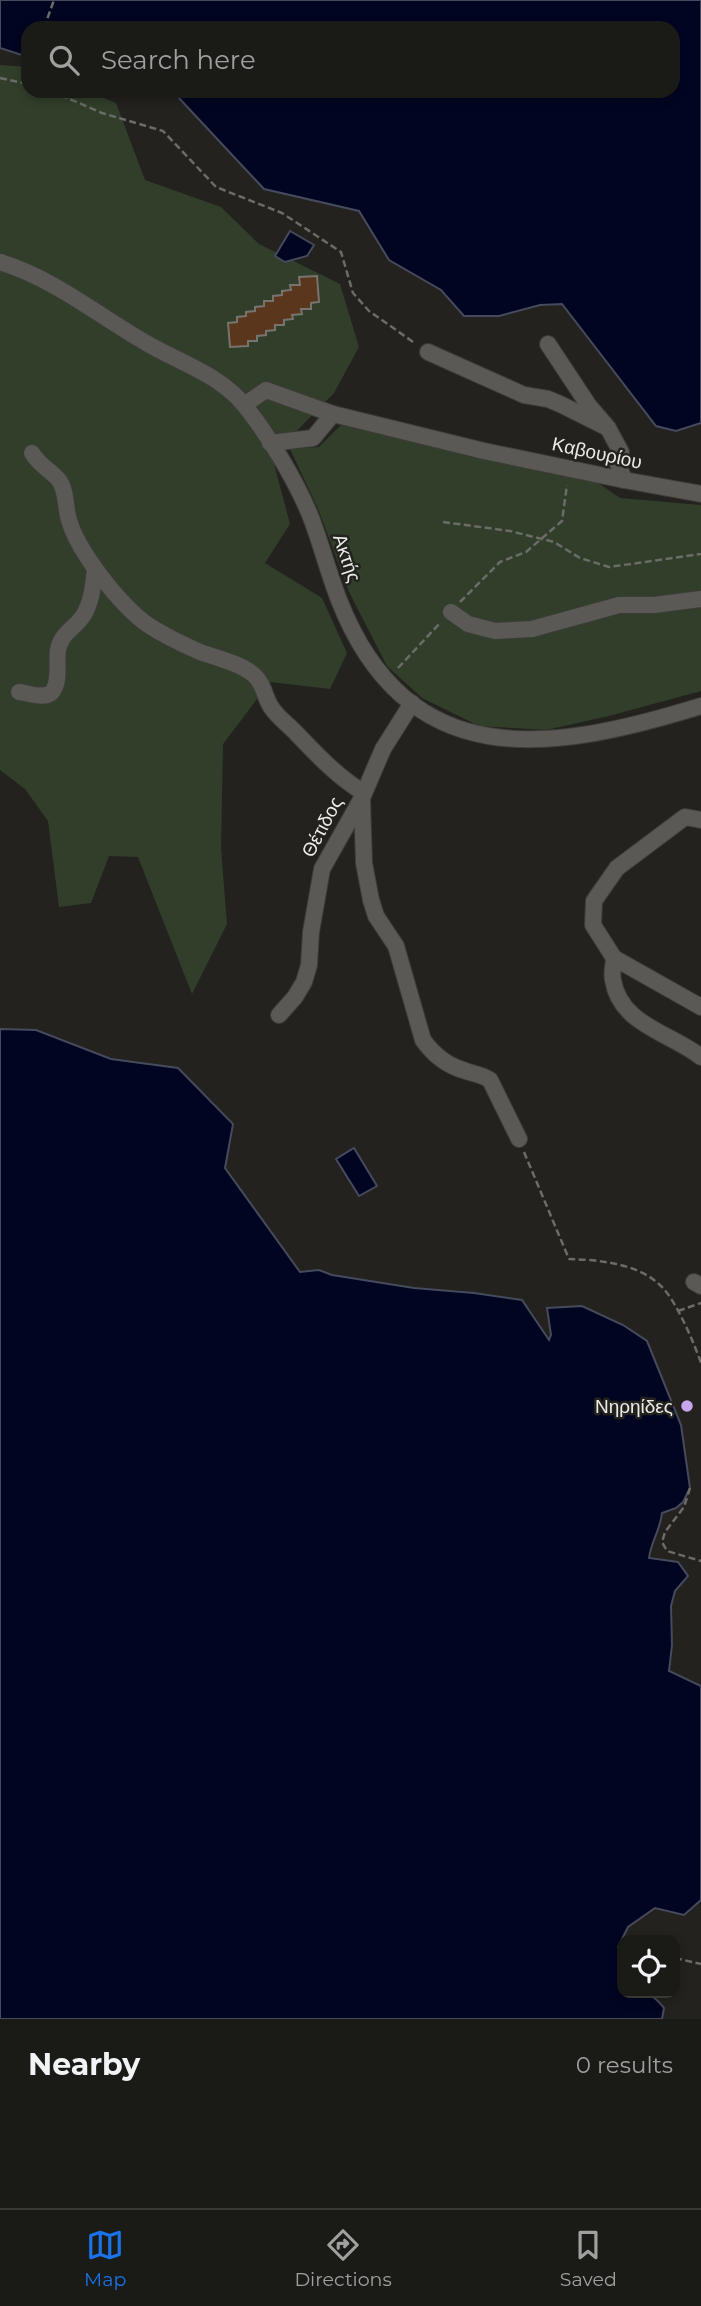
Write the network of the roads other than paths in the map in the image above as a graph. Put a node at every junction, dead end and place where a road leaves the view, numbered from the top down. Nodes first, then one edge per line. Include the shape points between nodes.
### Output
1 (0, 262) edge
2 (548, 344) dead end
3 (428, 352) road end
4 (244, 405) junction
5 (333, 414) junction
6 (608, 428) junction
7 (270, 443) junction
8 (32, 453) dead end
9 (624, 481) junction
10 (701, 494) edge
11 (95, 569) junction
12 (701, 599) edge
13 (451, 612) road end
14 (19, 692) dead end
15 (412, 703) junction
16 (701, 706) edge
17 (363, 796) junction
18 (701, 820) edge
19 (614, 958) junction
20 (701, 1007) edge
21 (279, 1015) dead end
22 (701, 1058) edge
23 (519, 1139) road end

1 - 4 street, Ακτής via 53,283 147,343 205,373
2 - 6 street
3 - 6 street
4 - 5 street, Καβουρίου via 267,390
4 - 7 street, Ακτής
5 - 7 street via 313,438
5 - 9 street, Καβουρίου
6 - 9 street via 621,452 617,461
7 - 15 street, Ακτής via 309,514 351,626 386,681
8 - 11 street via 59,480 69,522
9 - 10 street, Καβουρίου
11 - 14 street via 86,611 64,634 58,649 55,685 42,696
11 - 17 street via 144,622 180,643 253,673 281,720
12 - 13 street via 619,606 532,629 495,631 468,624
15 - 16 street, Ακτής via 442,723 516,740 584,735
15 - 17 street, Θέτιδος via 383,750
17 - 21 street, Θέτιδος via 322,869 304,982
17 - 23 street via 364,863 371,900 396,946 423,1040 447,1063 490,1080
18 - 19 street via 685,817 657,837 617,868 594,901 593,925
19 - 20 street
19 - 22 street via 612,979 622,1004 648,1028

